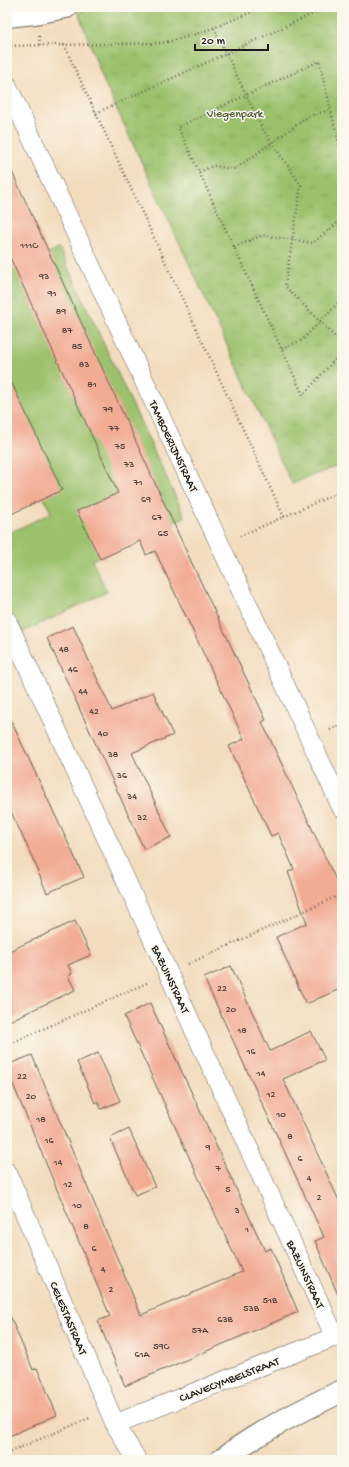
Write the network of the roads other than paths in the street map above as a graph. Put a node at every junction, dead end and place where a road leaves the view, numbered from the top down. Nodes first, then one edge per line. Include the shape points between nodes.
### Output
1 (66, 7) edge
2 (7, 16) edge
3 (7, 85) edge
4 (7, 621) edge
5 (342, 808) edge
6 (7, 1172) edge
7 (338, 1336) edge
8 (342, 1391) edge
9 (112, 1417) junction
10 (137, 1460) edge
11 (221, 1460) edge

1 - 2 street
3 - 5 street, TAMBOERIJNSTRAAT
4 - 7 street, BAZUINSTRAAT
6 - 9 street, CELESTASTRAAT
7 - 9 street, CLAVECYMBELSTRAAT
8 - 11 street via 265,1430
9 - 10 street, CELESTASTRAAT

